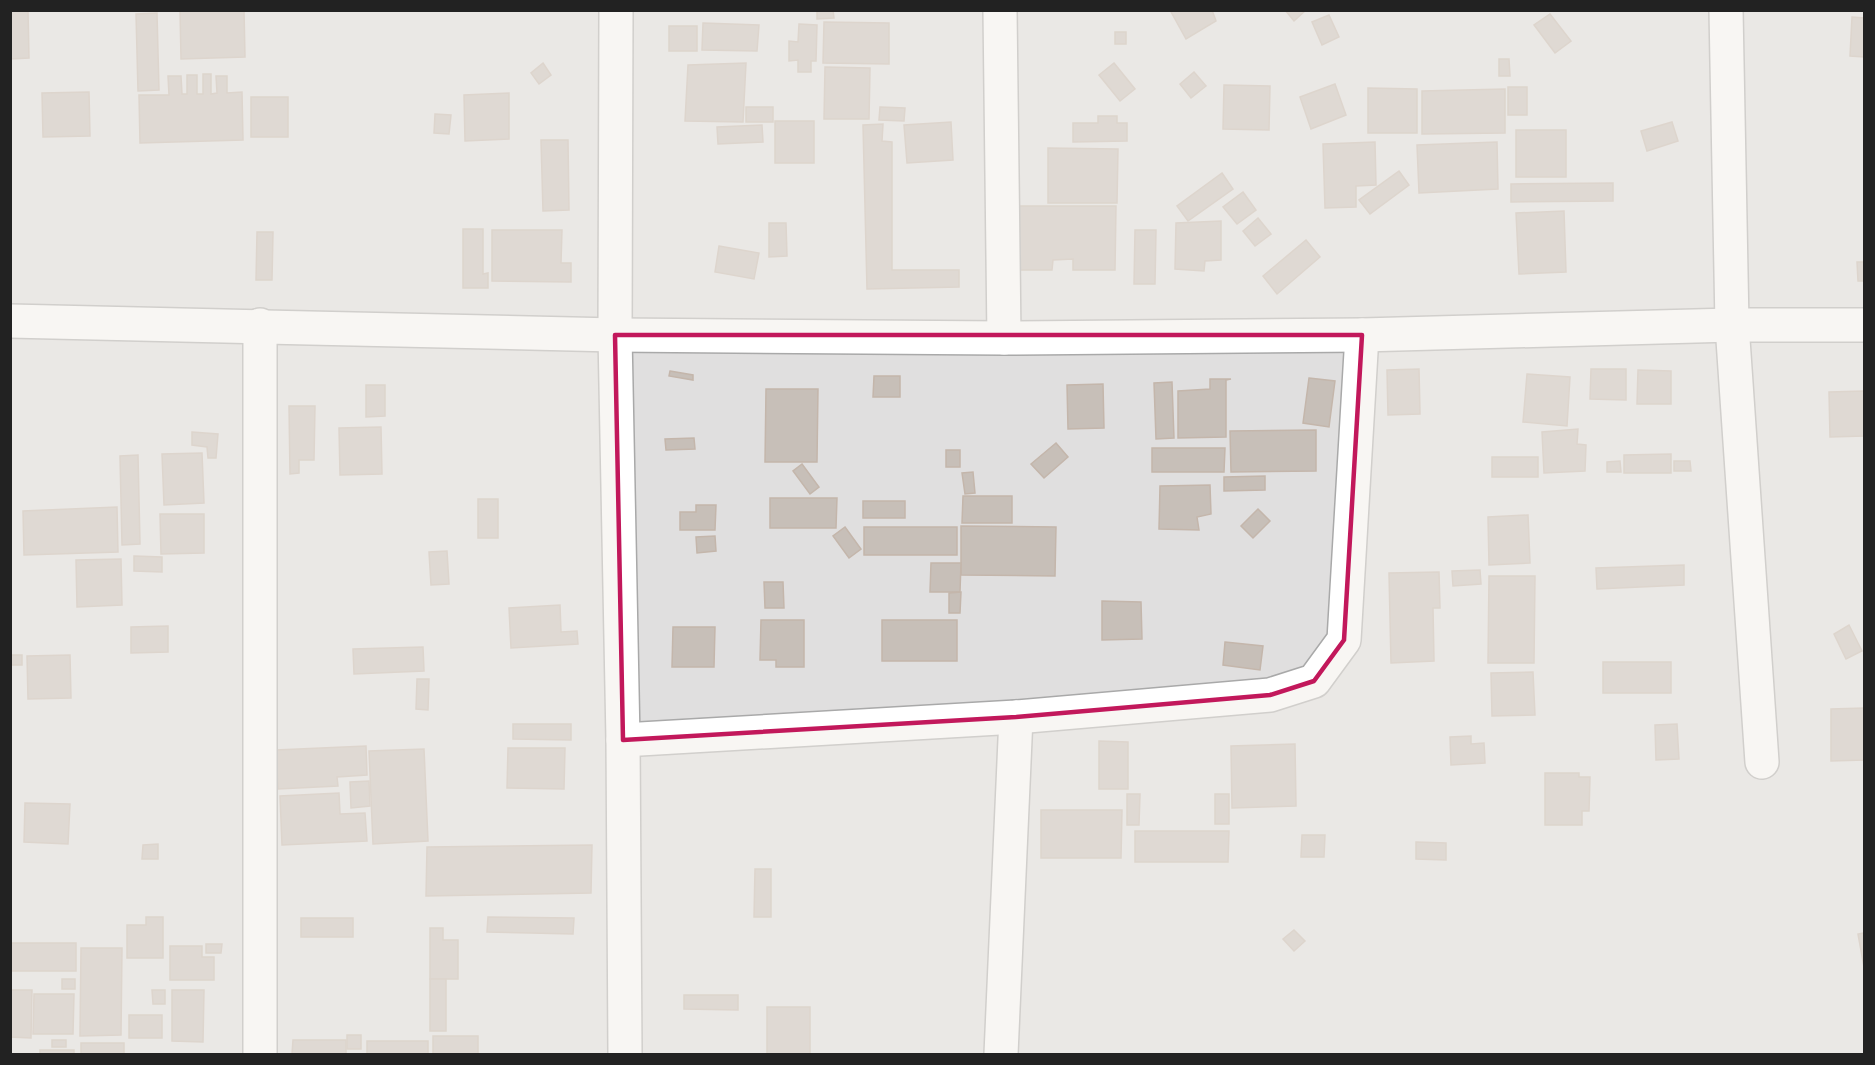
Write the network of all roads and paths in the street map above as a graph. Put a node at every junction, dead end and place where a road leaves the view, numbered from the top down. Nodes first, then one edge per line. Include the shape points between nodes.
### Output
1 (616, 10) edge
2 (1000, 10) edge
3 (1726, 10) edge
4 (10, 321) edge
5 (260, 325) junction
6 (1864, 325) edge
7 (1732, 326) junction
8 (615, 335) junction
9 (1362, 335) junction
10 (1004, 338) junction
11 (1016, 717) junction
12 (623, 740) junction
13 (1762, 762) dead end
14 (260, 1054) edge
15 (625, 1054) edge
16 (1001, 1054) edge

1 - 8 street
2 - 10 street
3 - 7 street
4 - 5 street
5 - 8 street
5 - 14 street
6 - 7 street
7 - 9 street
7 - 13 street
8 - 10 street
8 - 12 street
9 - 10 street
9 - 11 street via 1344,640 1314,681 1270,695
11 - 12 street
11 - 16 street
12 - 15 street

